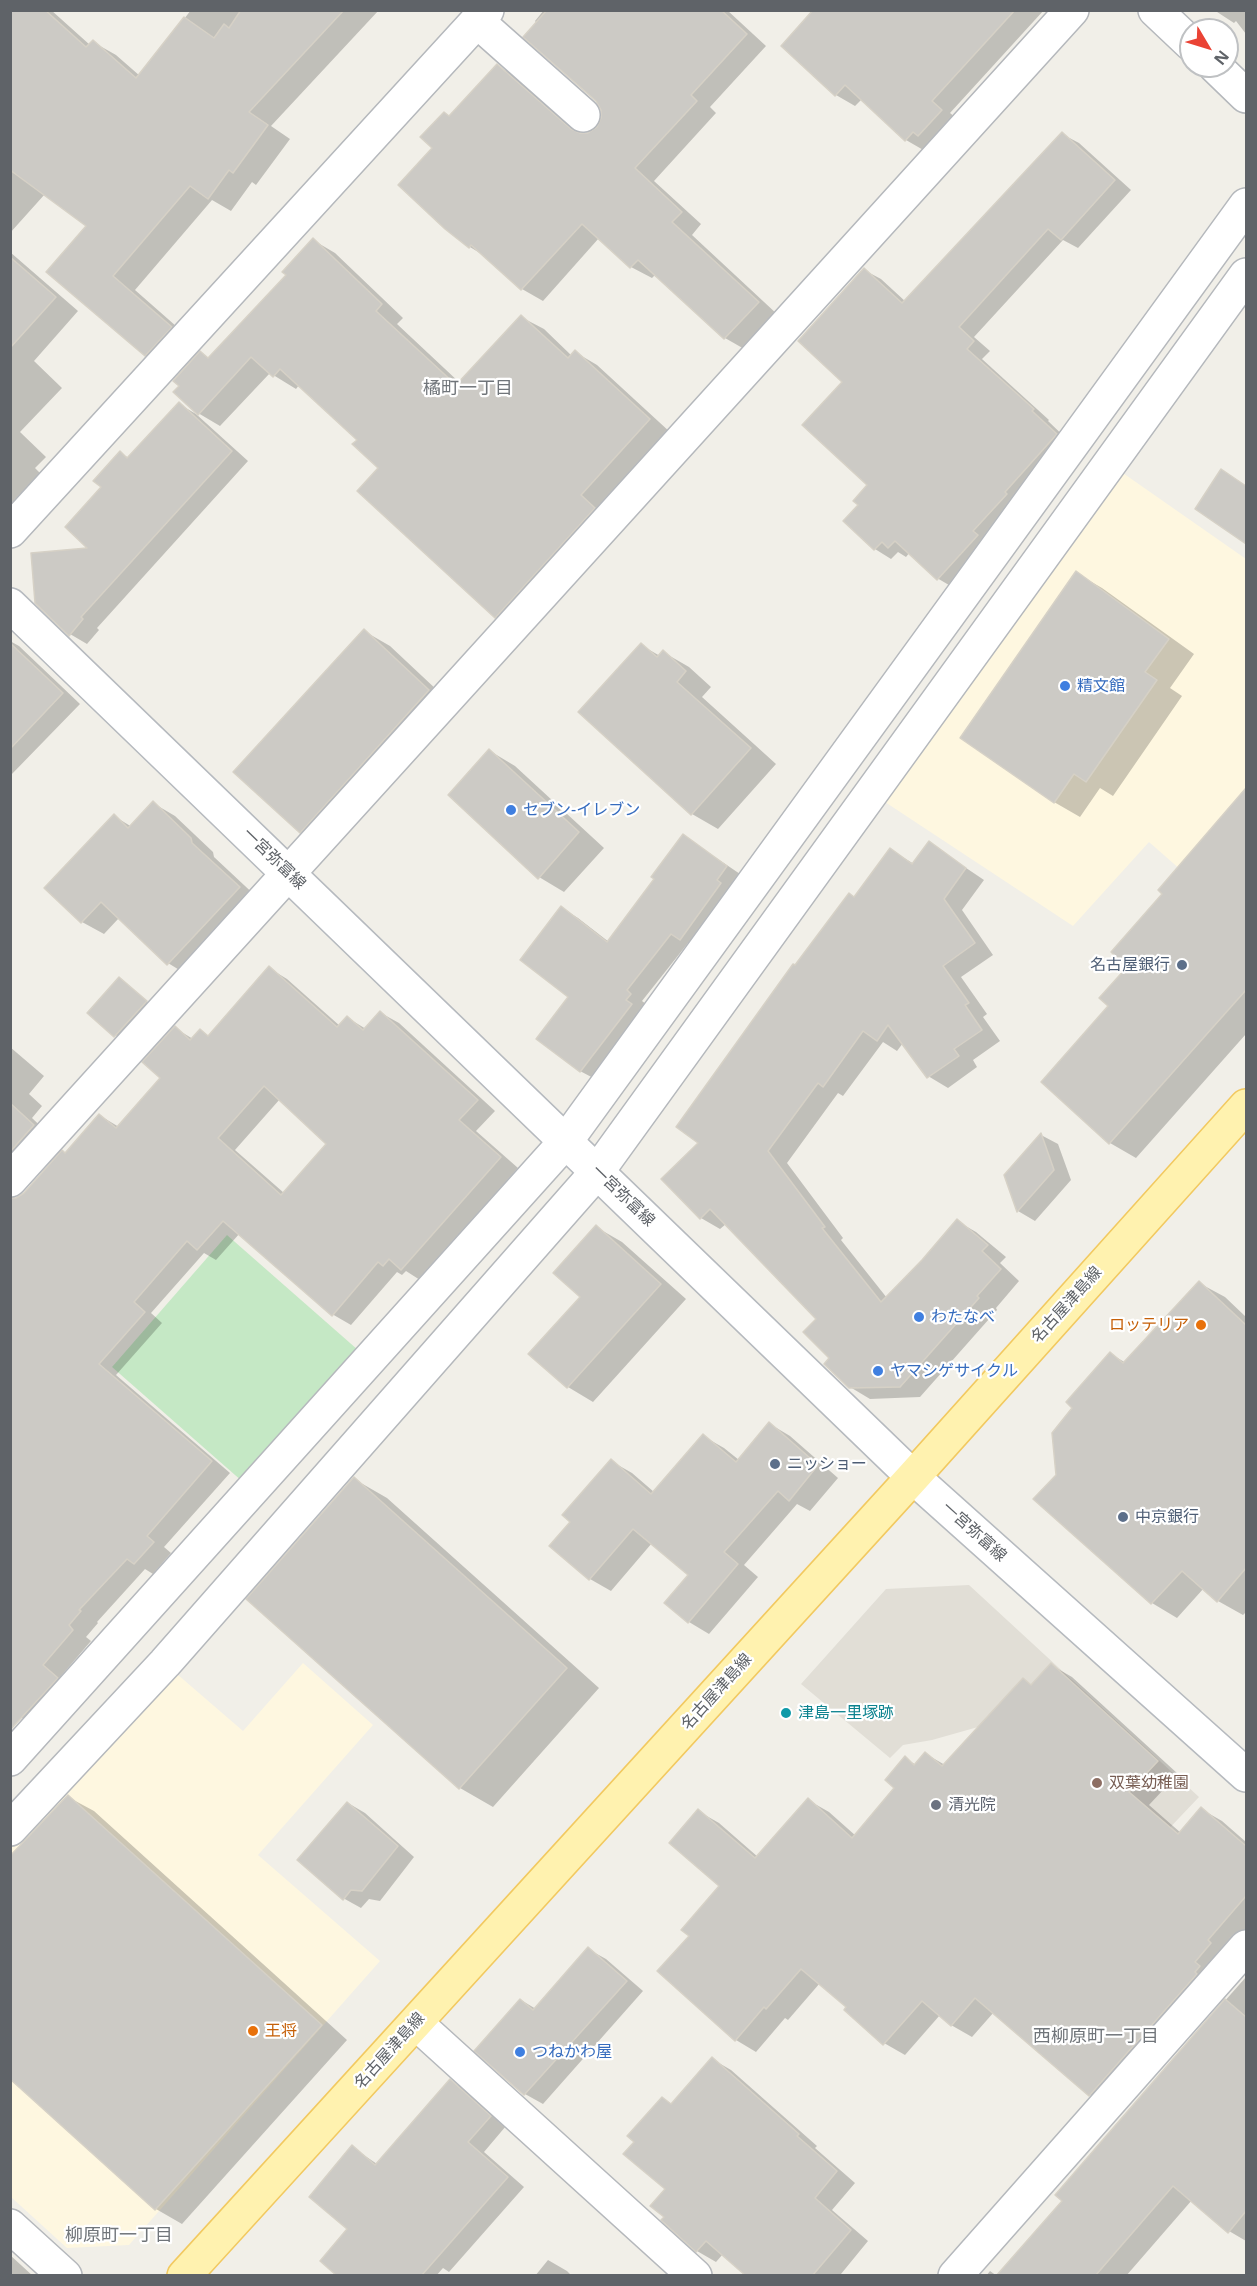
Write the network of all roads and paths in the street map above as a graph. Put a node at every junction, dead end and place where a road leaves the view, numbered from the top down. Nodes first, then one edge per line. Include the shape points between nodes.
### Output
1 (1072, 10) edge
2 (1155, 10) edge
3 (482, 16) edge
4 (1179, 33) edge
5 (1227, 78) edge
6 (1246, 96) edge
7 (583, 115) dead end
8 (1246, 205) edge
9 (1246, 275) edge
10 (10, 531) edge
11 (10, 605) edge
12 (289, 873) junction
13 (1246, 1106) edge
14 (566, 1141) junction
15 (597, 1172) junction
16 (10, 1180) edge
17 (913, 1477) junction
18 (10, 1759) edge
19 (1246, 1775) edge
20 (10, 1829) edge
21 (1246, 1947) edge
22 (416, 2023) junction
23 (10, 2226) edge
24 (65, 2276) edge
25 (184, 2276) edge
26 (694, 2276) edge
27 (955, 2276) edge

1 - 12 street
2 - 4 street
3 - 7 street
3 - 10 street
5 - 6 street
8 - 14 street
9 - 15 street
11 - 12 street, 一宮弥富線
12 - 14 street, 一宮弥富線
12 - 16 street
13 - 17 main road, 名古屋津島線
14 - 15 street, 一宮弥富線
14 - 18 street
15 - 17 street, 一宮弥富線
15 - 20 street via 180,1645
17 - 19 street, 一宮弥富線
17 - 22 main road, 名古屋津島線
21 - 27 street
22 - 25 main road, 名古屋津島線
22 - 26 street
23 - 24 street

